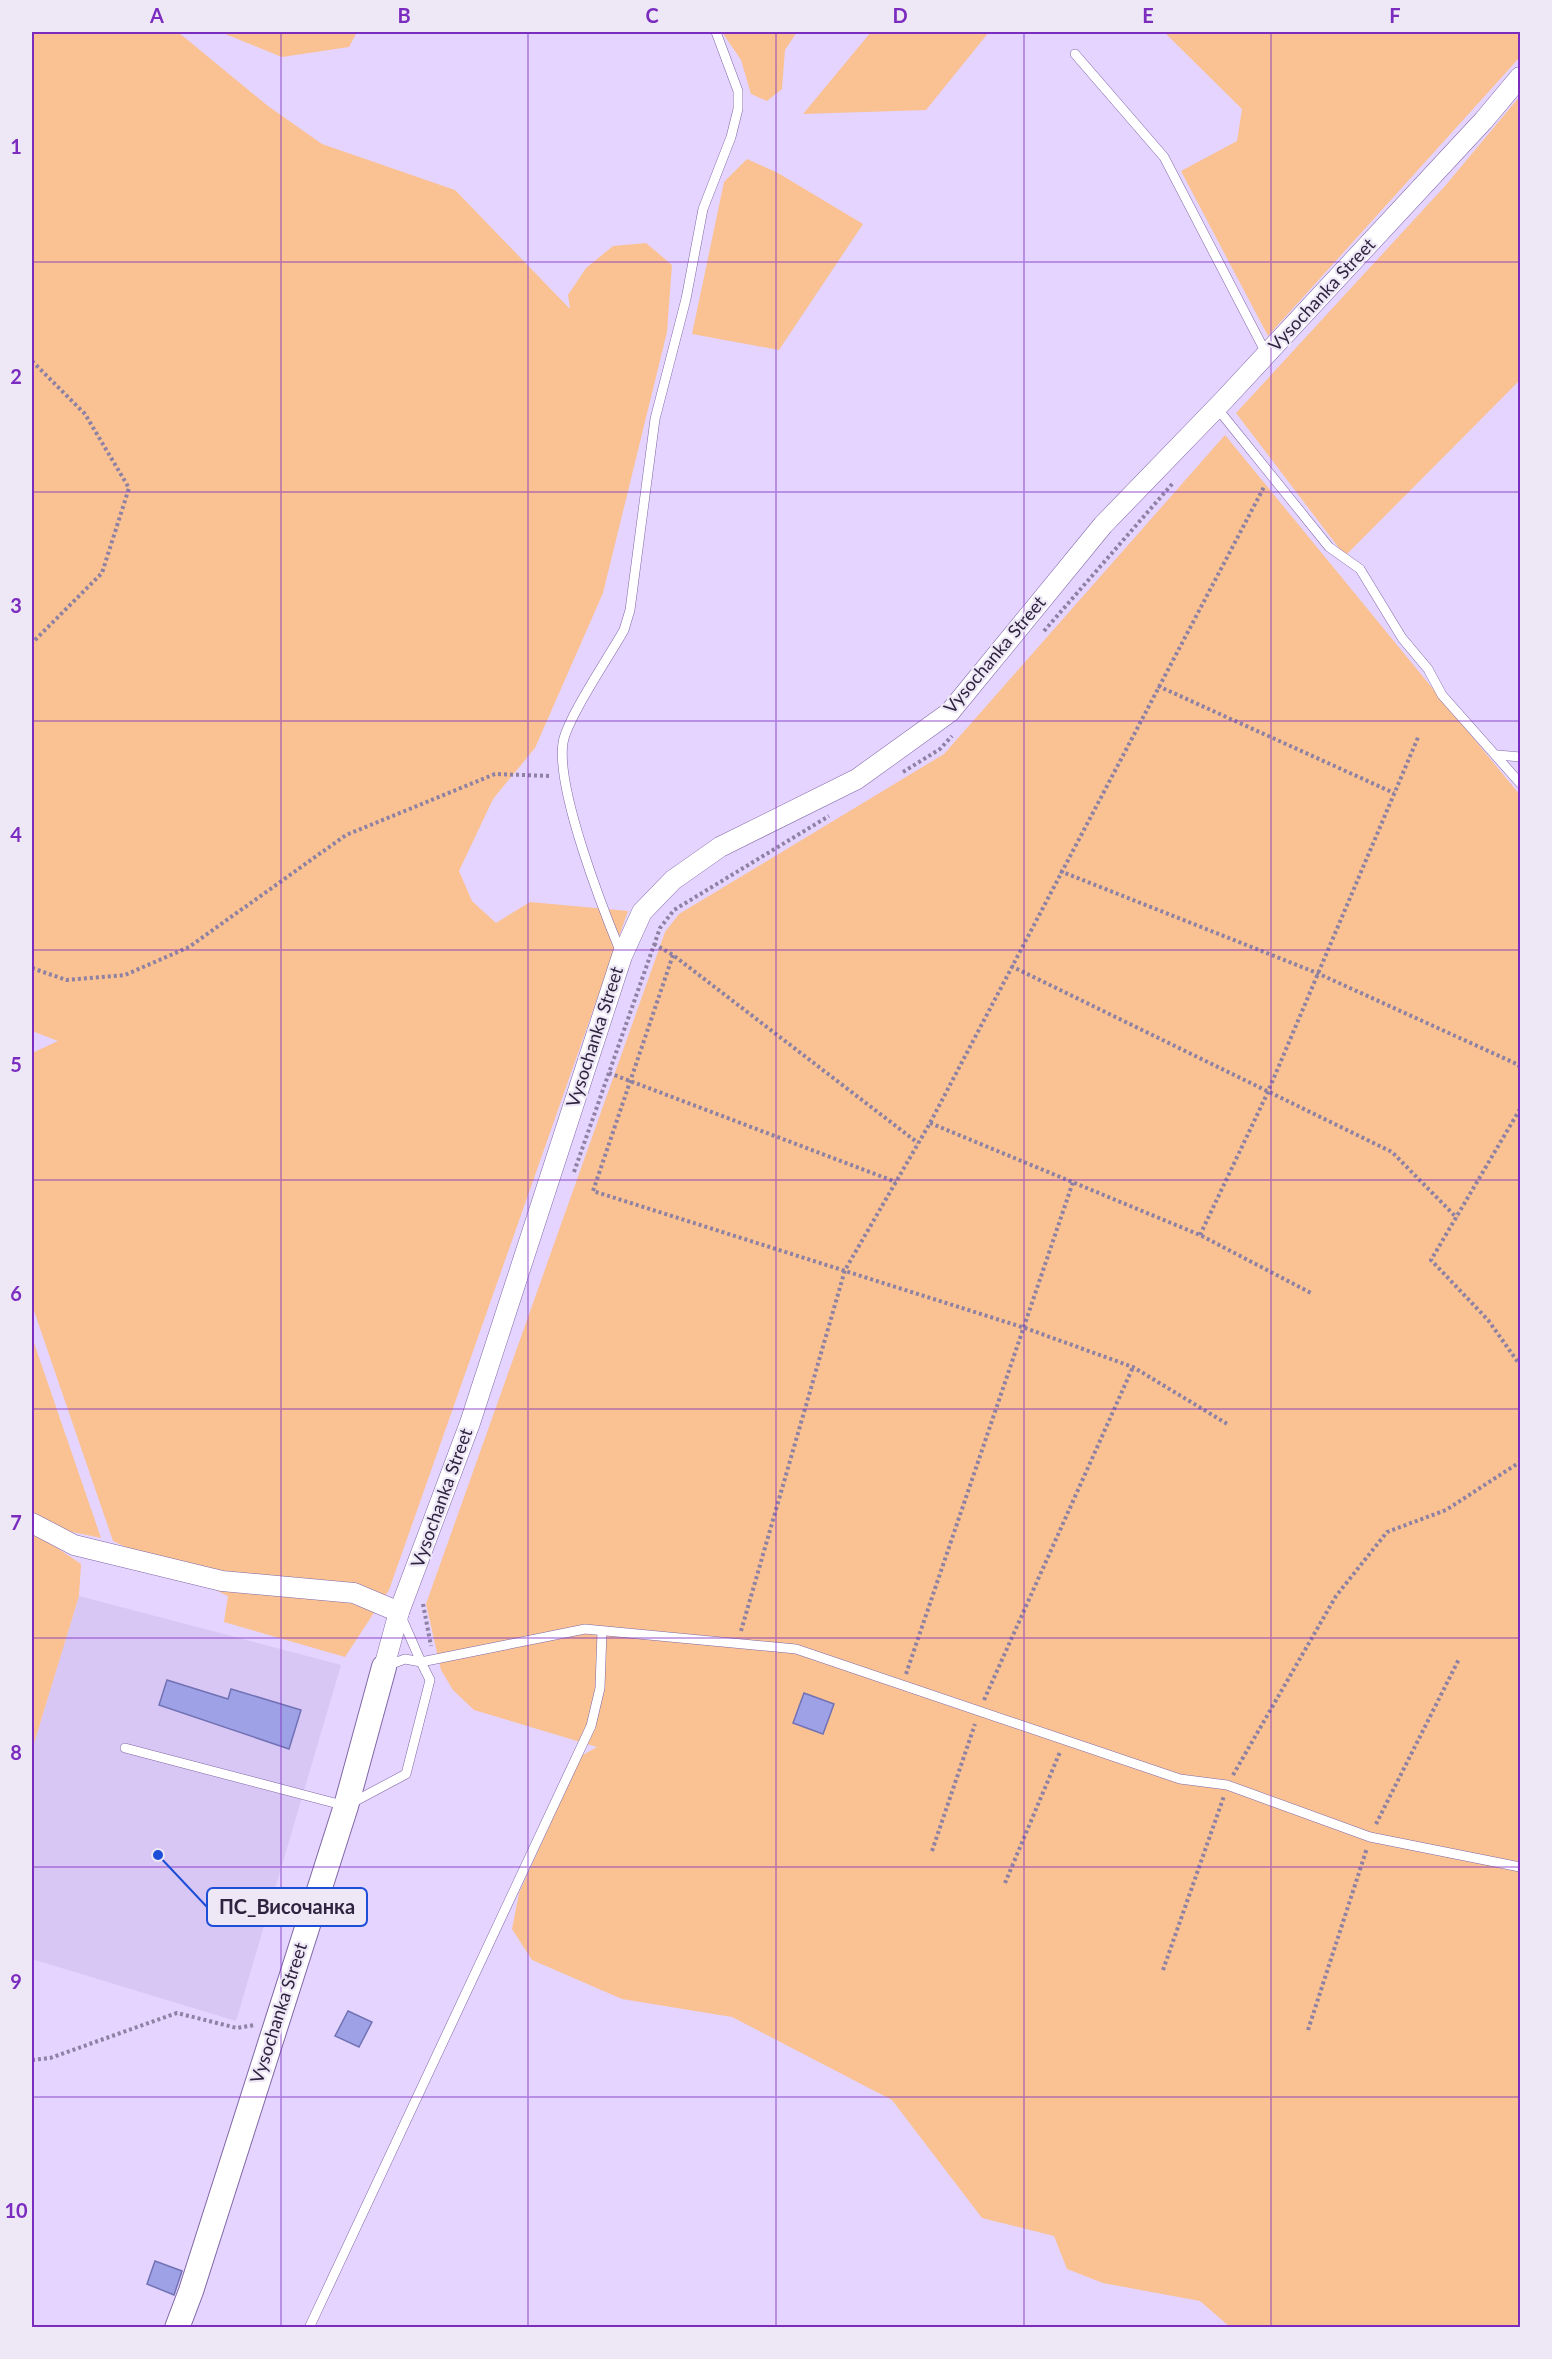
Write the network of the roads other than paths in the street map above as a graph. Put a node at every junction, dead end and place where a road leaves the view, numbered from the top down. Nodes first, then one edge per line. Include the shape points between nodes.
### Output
1 (716, 32) edge
2 (1075, 54) dead end
3 (1521, 77) edge
4 (1267, 355) junction
5 (1217, 408) junction
6 (1498, 755) junction
7 (1521, 757) edge
8 (1521, 783) edge
9 (622, 956) junction
10 (32, 1523) edge
11 (399, 1612) junction
12 (602, 1631) junction
13 (421, 1662) junction
14 (384, 1667) junction
15 (125, 1748) dead end
16 (346, 1806) junction
17 (1521, 1867) edge
18 (182, 2326) edge
19 (309, 2328) edge

1 - 9 lane via 738,91 738,109 703,209 686,299 655,419 630,610 624,630 563,741 563,776 584,852
2 - 4 lane via 1164,158
3 - 4 street, Vysochanka Street
4 - 5 street, Vysochanka Street
5 - 6 lane via 1329,547 1360,569 1442,695
5 - 9 street, Vysochanka Street via 1103,525 950,712 857,778 720,847 673,880 642,912
6 - 7 lane
6 - 8 lane
9 - 11 street, Vysochanka Street via 470,1423
10 - 11 street via 74,1545 211,1578 354,1593
11 - 13 lane
11 - 14 street, Vysochanka Street
12 - 13 lane via 585,1629
12 - 17 lane via 796,1649 1180,1779 1227,1785 1370,1837
12 - 19 lane via 600,1688 591,1726
13 - 14 lane via 405,1659
13 - 16 lane via 430,1680 406,1774
14 - 16 street, Vysochanka Street
15 - 16 lane
16 - 18 street, Vysochanka Street

